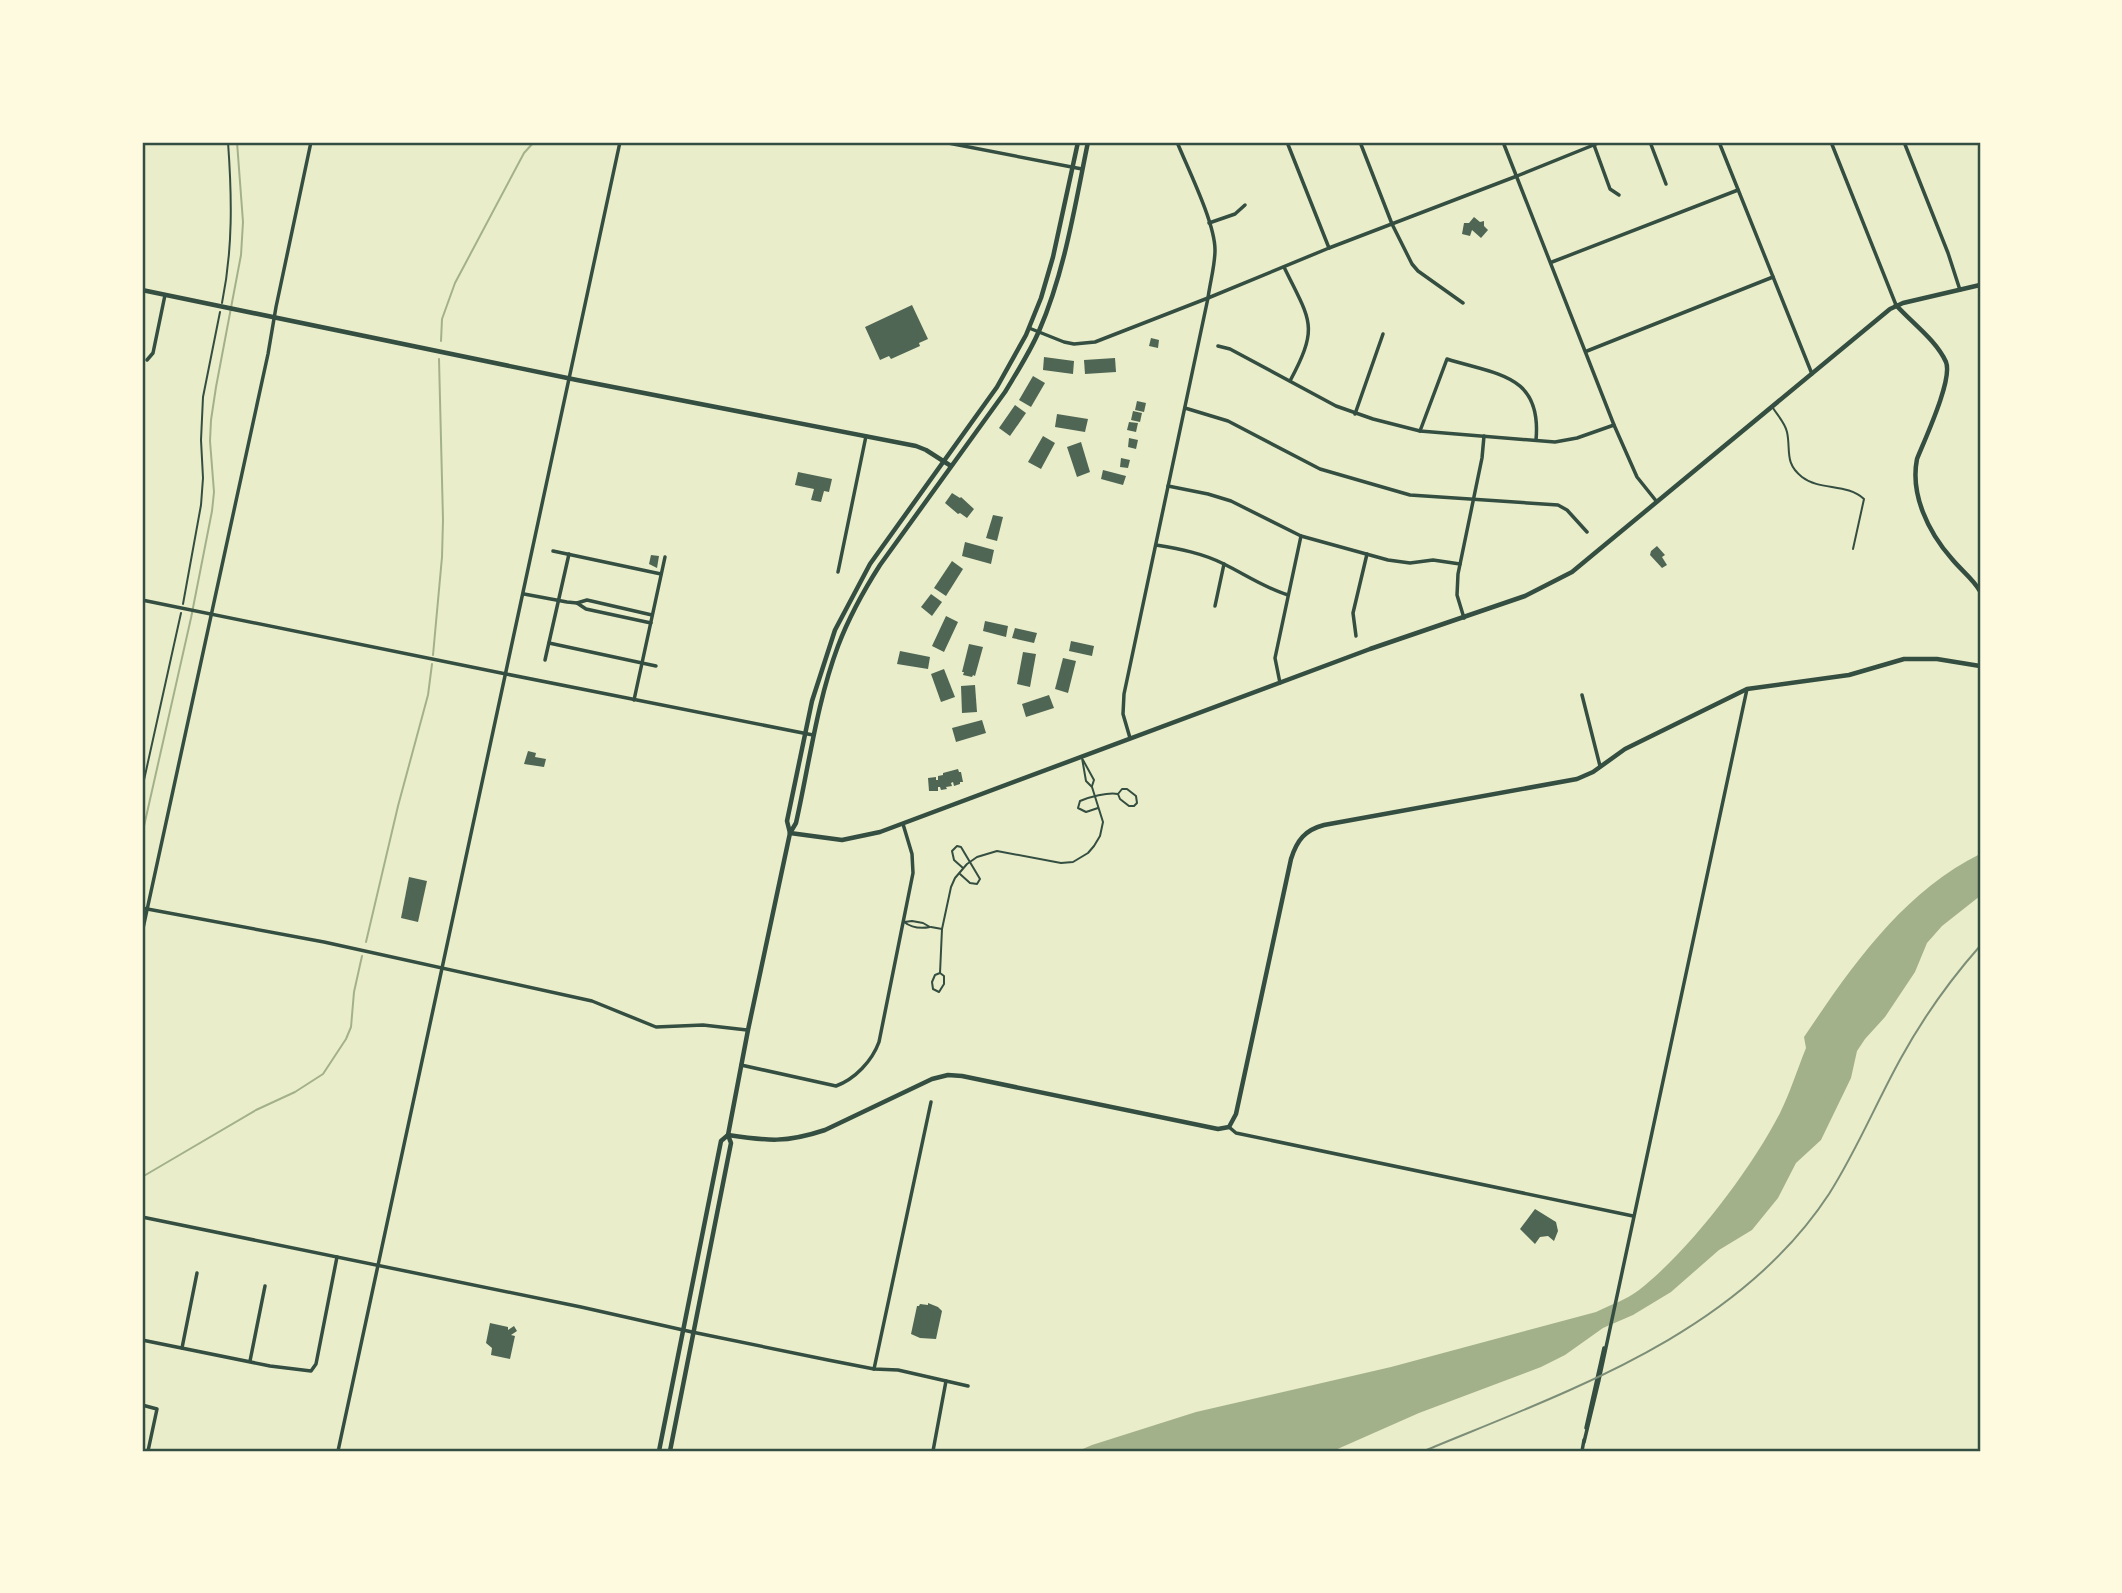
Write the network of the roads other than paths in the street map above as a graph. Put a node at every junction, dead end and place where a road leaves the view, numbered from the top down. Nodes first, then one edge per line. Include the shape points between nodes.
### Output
1 (311, 142) edge
2 (620, 142) edge
3 (943, 142) edge
4 (1078, 142) edge
5 (1088, 142) edge
6 (1177, 142) edge
7 (1287, 142) edge
8 (1360, 142) edge
9 (1503, 142) edge
10 (1601, 142) edge
11 (1650, 142) edge
12 (1719, 142) edge
13 (1830, 142) edge
14 (1905, 142) edge
15 (1594, 145) junction
16 (1073, 168) junction
17 (1082, 170) junction
18 (1517, 176) junction
19 (1666, 184) dead end
20 (1738, 190) junction
21 (1619, 195) dead end
22 (1245, 205) dead end
23 (1209, 223) junction
24 (1392, 224) junction
25 (1329, 248) junction
26 (1552, 262) junction
27 (1284, 267) junction
28 (1773, 277) junction
29 (1980, 285) edge
30 (142, 290) edge
31 (1960, 290) junction
32 (165, 295) junction
33 (1208, 298) junction
34 (1463, 303) dead end
35 (1896, 305) junction
36 (274, 317) junction
37 (1029, 328) junction
38 (1039, 332) junction
39 (1383, 334) dead end
40 (1218, 345) dead end
41 (1587, 351) junction
42 (147, 360) dead end
43 (1812, 374) junction
44 (569, 378) junction
45 (1290, 381) junction
46 (1185, 408) junction
47 (1772, 408) junction
48 (1355, 414) junction
49 (1615, 425) junction
50 (1420, 431) junction
51 (866, 436) junction
52 (1484, 436) junction
53 (1536, 440) junction
54 (944, 461) junction
55 (951, 466) junction
56 (1168, 486) junction
57 (1473, 498) junction
58 (1657, 502) junction
59 (1587, 532) dead end
60 (1301, 536) junction
61 (1156, 545) junction
62 (1853, 549) dead end
63 (553, 551) dead end
64 (569, 554) junction
65 (1367, 554) junction
66 (665, 557) dead end
67 (1224, 564) junction
68 (1460, 564) junction
69 (838, 572) dead end
70 (661, 574) junction
71 (1980, 592) edge
72 (524, 594) junction
73 (1288, 595) junction
74 (142, 600) edge
75 (558, 601) junction
76 (577, 603) junction
77 (1215, 606) dead end
78 (212, 615) junction
79 (652, 615) junction
80 (1464, 618) junction
81 (650, 623) junction
82 (835, 630) junction
83 (843, 634) junction
84 (1356, 636) dead end
85 (549, 643) junction
86 (545, 660) dead end
87 (642, 663) junction
88 (656, 666) dead end
89 (1980, 666) edge
90 (506, 674) junction
91 (1280, 683) junction
92 (1747, 689) junction
93 (1582, 695) dead end
94 (634, 700) junction
95 (806, 734) junction
96 (814, 736) junction
97 (1131, 739) junction
98 (1082, 758) junction
99 (1600, 766) junction
100 (1092, 787) junction
101 (1118, 793) junction
102 (1096, 797) junction
103 (1099, 808) junction
104 (903, 824) junction
105 (790, 833) junction
106 (970, 862) junction
107 (963, 868) junction
108 (959, 874) junction
109 (144, 908) edge
110 (904, 922) junction
111 (930, 927) junction
112 (942, 929) junction
113 (142, 933) edge
114 (442, 969) junction
115 (940, 973) junction
116 (748, 1030) junction
117 (741, 1065) junction
118 (931, 1102) dead end
119 (1229, 1127) junction
120 (728, 1135) junction
121 (1633, 1216) junction
122 (142, 1217) edge
123 (337, 1257) junction
124 (378, 1266) junction
125 (197, 1273) dead end
126 (265, 1286) dead end
127 (683, 1329) junction
128 (692, 1332) junction
129 (142, 1339) edge
130 (182, 1348) junction
131 (250, 1362) junction
132 (874, 1368) junction
133 (946, 1381) junction
134 (968, 1386) dead end
135 (142, 1405) edge
136 (148, 1451) edge
137 (338, 1451) edge
138 (659, 1451) edge
139 (670, 1451) edge
140 (933, 1451) edge
141 (1582, 1451) edge

1 - 36 street
2 - 44 street
3 - 16 street
4 - 16 main road
5 - 17 main road
6 - 23 street
7 - 25 street
8 - 24 street
9 - 18 street
10 - 15 street
11 - 19 street
12 - 20 street
13 - 35 street
14 - 31 street
15 - 18 street
15 - 21 street via 1611,189
16 - 17 street
16 - 37 main road via 1053,257
17 - 38 main road via 1057,281
18 - 24 street
18 - 26 street
20 - 26 street
20 - 28 street
22 - 23 street via 1235,214
23 - 33 street via 1215,247
24 - 25 street
24 - 34 street via 1415,268
25 - 27 street
26 - 41 street
27 - 33 street
27 - 45 street via 1309,324 1307,348
28 - 41 street
28 - 43 street
29 - 31 main road
30 - 32 main road
31 - 35 main road
32 - 36 main road
32 - 42 street via 153,353
33 - 38 street via 1095,342 1074,344
33 - 46 street
35 - 43 main road
35 - 71 main road via 1947,363 1946,384 1917,459 1916,489 1941,546
36 - 44 main road
36 - 78 street
37 - 38 street
37 - 54 main road via 997,387
38 - 55 main road via 1005,392
39 - 48 street
40 - 45 street
41 - 49 street
43 - 47 main road
44 - 51 main road
44 - 72 street
45 - 48 street
46 - 56 street
46 - 57 street via 1228,421 1341,476 1415,496
47 - 58 main road
47 - 62 lane via 1786,428 1788,454 1797,472 1809,481 1854,492 1864,499
48 - 50 street
49 - 53 street via 1577,438
49 - 58 street via 1637,477
50 - 52 street
50 - 53 street via 1447,359 1520,385 1532,400
51 - 54 main road via 916,446
51 - 69 street
52 - 53 street
52 - 57 street
54 - 55 main road
54 - 82 main road via 870,564
55 - 83 main road via 880,565
56 - 60 street via 1231,501
56 - 61 street
57 - 59 street via 1558,505
57 - 68 street
58 - 80 main road via 1572,572 1525,596
60 - 65 street
60 - 73 street
61 - 67 street
61 - 97 street via 1123,701
63 - 64 street
64 - 70 street
64 - 75 street
65 - 68 street via 1398,562
65 - 84 street via 1353,613
66 - 70 street
67 - 73 street
67 - 77 street
68 - 80 street via 1456,587
70 - 79 street
72 - 75 street
72 - 90 street
73 - 91 street via 1275,658
74 - 78 street
75 - 76 street
75 - 85 street
76 - 79 street via 587,600
76 - 81 street
78 - 90 street
78 - 109 street
79 - 81 street
80 - 91 main road
81 - 87 street
82 - 83 main road
82 - 95 main road
83 - 96 main road
85 - 86 street
85 - 87 street
87 - 88 street
87 - 94 street
89 - 92 main road via 1904,659 1849,675
90 - 94 street
90 - 114 street
91 - 97 main road
92 - 99 main road
92 - 121 street
93 - 99 street
94 - 95 street
95 - 96 street
95 - 105 main road via 788,821
96 - 105 main road
97 - 98 main road
98 - 100 lane via 1086,781
98 - 100 lane via 1094,779
98 - 104 main road
99 - 119 main road via 1577,779 1324,825 1303,835 1291,859 1237,1114
100 - 102 lane
101 - 101 lane via 1129,806 1138,803 1128,789
101 - 102 lane
102 - 103 lane
102 - 103 lane via 1080,801 1078,808 1086,812
103 - 106 lane via 1100,836 1088,853 1073,862 997,851
104 - 105 main road via 842,840
104 - 110 street via 913,863
105 - 116 main road
106 - 107 lane
106 - 107 lane via 961,847 953,849 952,855
106 - 108 lane via 979,882 970,883
107 - 108 lane
108 - 112 lane via 951,887
109 - 113 street
109 - 114 street
110 - 111 lane
110 - 111 lane via 911,927
110 - 117 street via 879,1042 852,1076 830,1086
111 - 112 lane
112 - 115 lane
114 - 116 street via 592,1001 656,1027 703,1025
114 - 124 street
115 - 115 lane via 932,982 939,992 945,980
116 - 117 main road
117 - 120 main road
118 - 132 street
119 - 120 main road via 1217,1129 948,1075 813,1135 780,1141
119 - 121 street via 1236,1133
120 - 127 main road via 721,1141
120 - 128 main road via 731,1143
121 - 141 street
122 - 123 street
123 - 124 street
123 - 131 street via 311,1371
124 - 127 street
124 - 137 street
125 - 130 street
126 - 131 street
127 - 128 street
127 - 138 main road
128 - 132 street
128 - 139 main road
129 - 130 street
130 - 131 street
132 - 133 street
133 - 134 street
133 - 140 street
135 - 136 street via 157,1409

